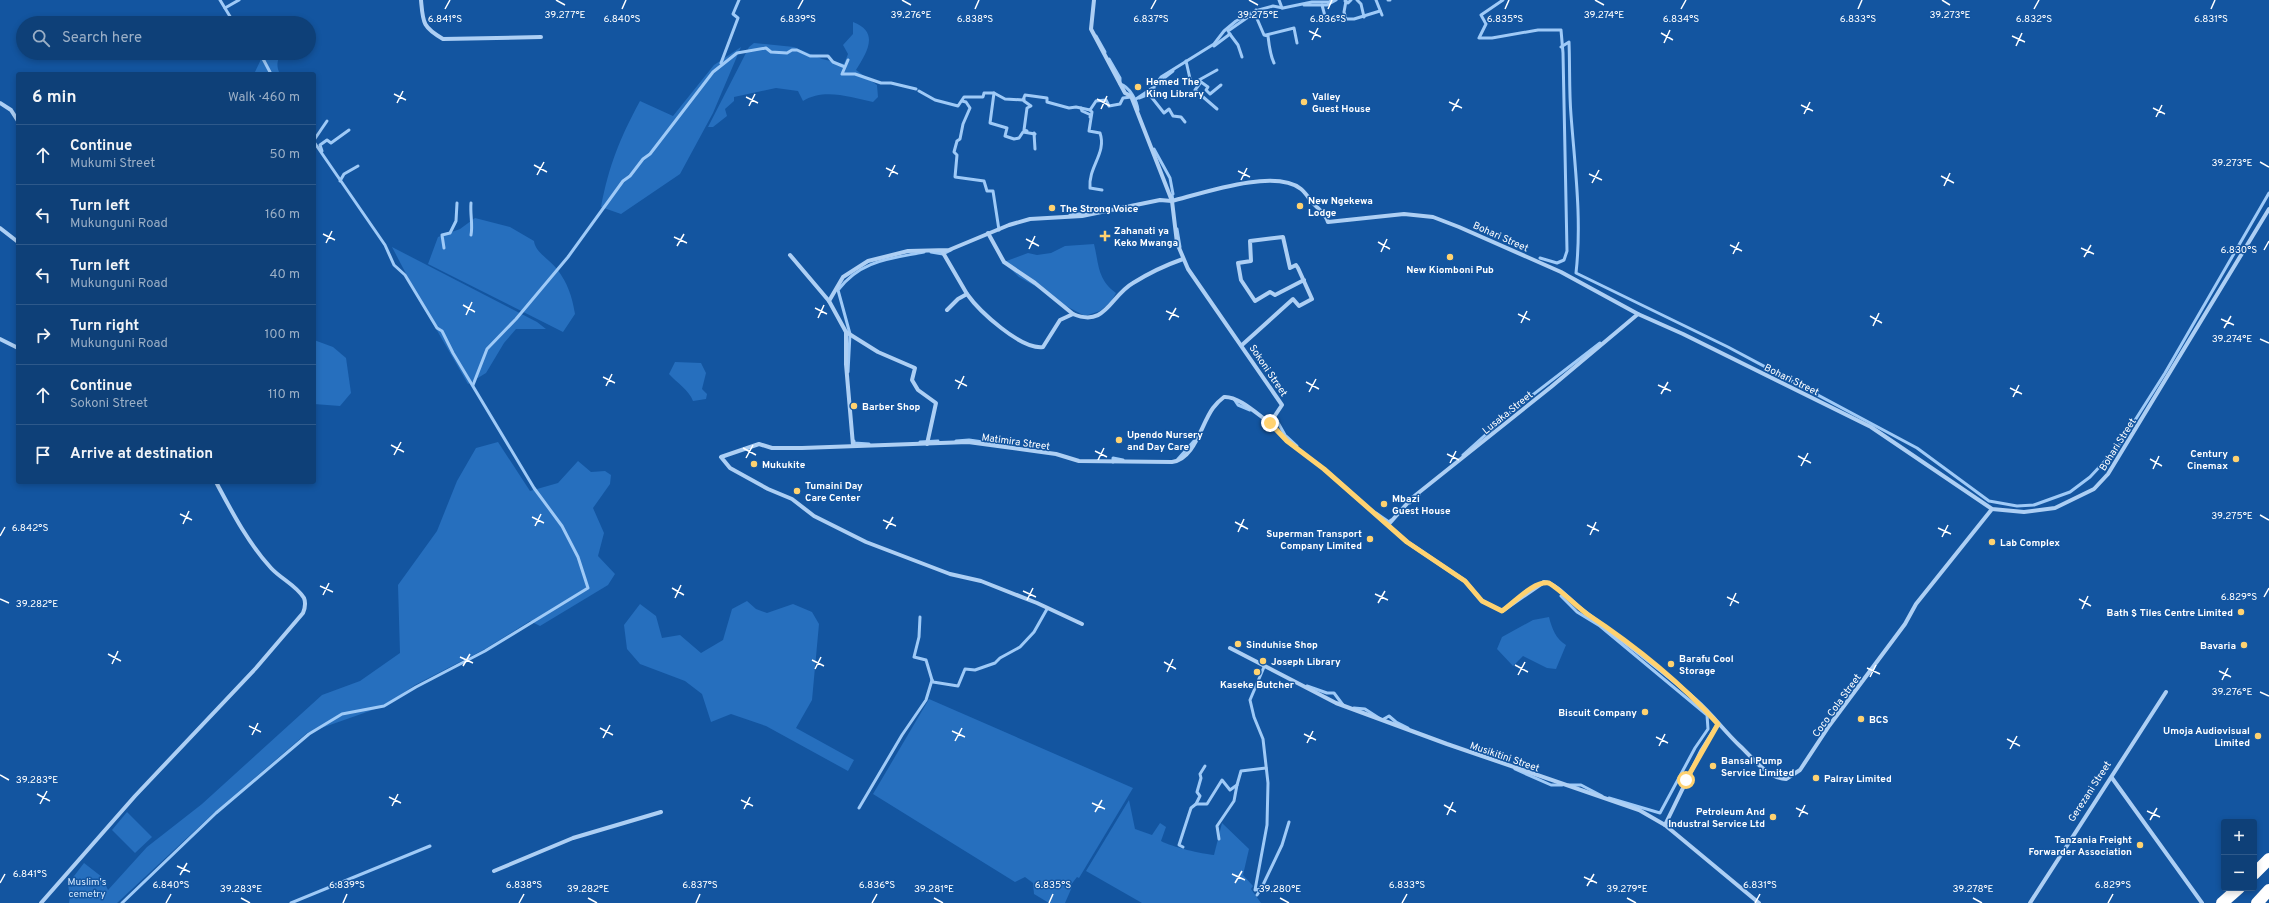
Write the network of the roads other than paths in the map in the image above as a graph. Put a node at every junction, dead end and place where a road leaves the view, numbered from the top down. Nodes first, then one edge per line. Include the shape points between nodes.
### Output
1 (421, 0) edge
2 (1094, 0) edge
3 (541, 37) dead end
4 (0, 104) edge
5 (16, 118) edge
6 (1172, 201) junction
7 (2269, 209) edge
8 (0, 228) edge
9 (988, 233) junction
10 (16, 240) edge
11 (942, 251) junction
12 (790, 255) dead end
13 (1182, 258) junction
14 (1304, 280) junction
15 (966, 294) junction
16 (830, 301) junction
17 (947, 310) dead end
18 (1073, 314) junction
19 (1638, 314) junction
20 (846, 332) junction
21 (0, 339) edge
22 (1242, 345) junction
23 (16, 347) edge
24 (1270, 423) junction
25 (927, 444) junction
26 (853, 445) junction
27 (217, 484) edge
28 (1992, 509) junction
29 (1388, 525) junction
30 (1082, 624) dead end
31 (1230, 648) dead end
32 (2166, 692) dead end
33 (1718, 724) junction
34 (2112, 778) junction
35 (661, 812) dead end
36 (1665, 825) junction
37 (2269, 859) edge
38 (494, 871) dead end
39 (2257, 871) edge
40 (2269, 890) edge
41 (2236, 891) edge
42 (41, 903) edge
43 (1759, 903) edge
44 (2030, 903) edge
45 (2202, 903) edge
46 (2222, 903) edge
47 (2257, 903) edge

1 - 3 street via 423,23 429,31 443,39
2 - 6 street, Sokoni Street via 1091,29 1125,93 1131,96
4 - 5 street via 11,110
6 - 9 street via 1160,200 1082,216 1030,219
6 - 13 street, Sokoni Street
6 - 19 street, Bohari Street via 1249,181 1274,180 1301,188 1325,214 1328,222 1404,214 1433,217 1561,272
7 - 28 street, Bohari Street via 2108,474 2094,488 2055,508 2024,512
8 - 10 street
9 - 11 street
9 - 18 street via 1004,262
11 - 15 street
11 - 16 street via 908,251 868,261 843,277
12 - 16 street
13 - 18 street via 1131,283 1100,315 1085,319
13 - 22 street, Sokoni Street
14 - 14 street via 1275,295 1270,292 1255,301 1241,280 1238,263 1251,261 1250,241 1279,236 1282,237 1290,268 1297,266
14 - 22 street via 1312,299 1299,306 1293,299
15 - 17 street
15 - 18 street via 994,324 1034,347 1043,348 1060,320
16 - 20 street
19 - 28 street, Bohari Street via 1871,427
19 - 29 street, Lusaka Street via 1412,498
20 - 25 street via 878,352 915,368 912,380 918,390 936,404
20 - 26 street
21 - 23 street
22 - 24 street, Sokoni Street via 1282,405
24 - 25 street, Matimira Street via 1241,403 1224,397 1213,406 1200,435 1186,454 1176,462 1079,461 1056,454 983,444
24 - 29 street via 1287,441
25 - 26 street, Matimira Street via 871,447
26 - 30 street, Matimira Street via 802,448 767,447 759,444 721,457 730,468 792,499 814,516 866,542 938,570 981,581 1037,602
27 - 42 street via 238,522 271,568 304,598 303,613
28 - 33 street, Coco Cola Street via 1916,604 1905,624 1796,774 1786,779 1775,777
29 - 33 street, Coco Cola Street via 1407,542 1465,581 1482,601 1502,611 1532,588 1544,582 1549,583 1646,657 1698,701
31 - 36 street, Musikitini Street via 1336,703 1639,810
32 - 34 street, Gerezani Street
33 - 36 street via 1701,751
34 - 44 street, Gerezani Street
34 - 45 street
35 - 38 street via 573,838
36 - 43 street, Musikitini Street
37 - 39 highway
40 - 47 highway
41 - 46 highway

